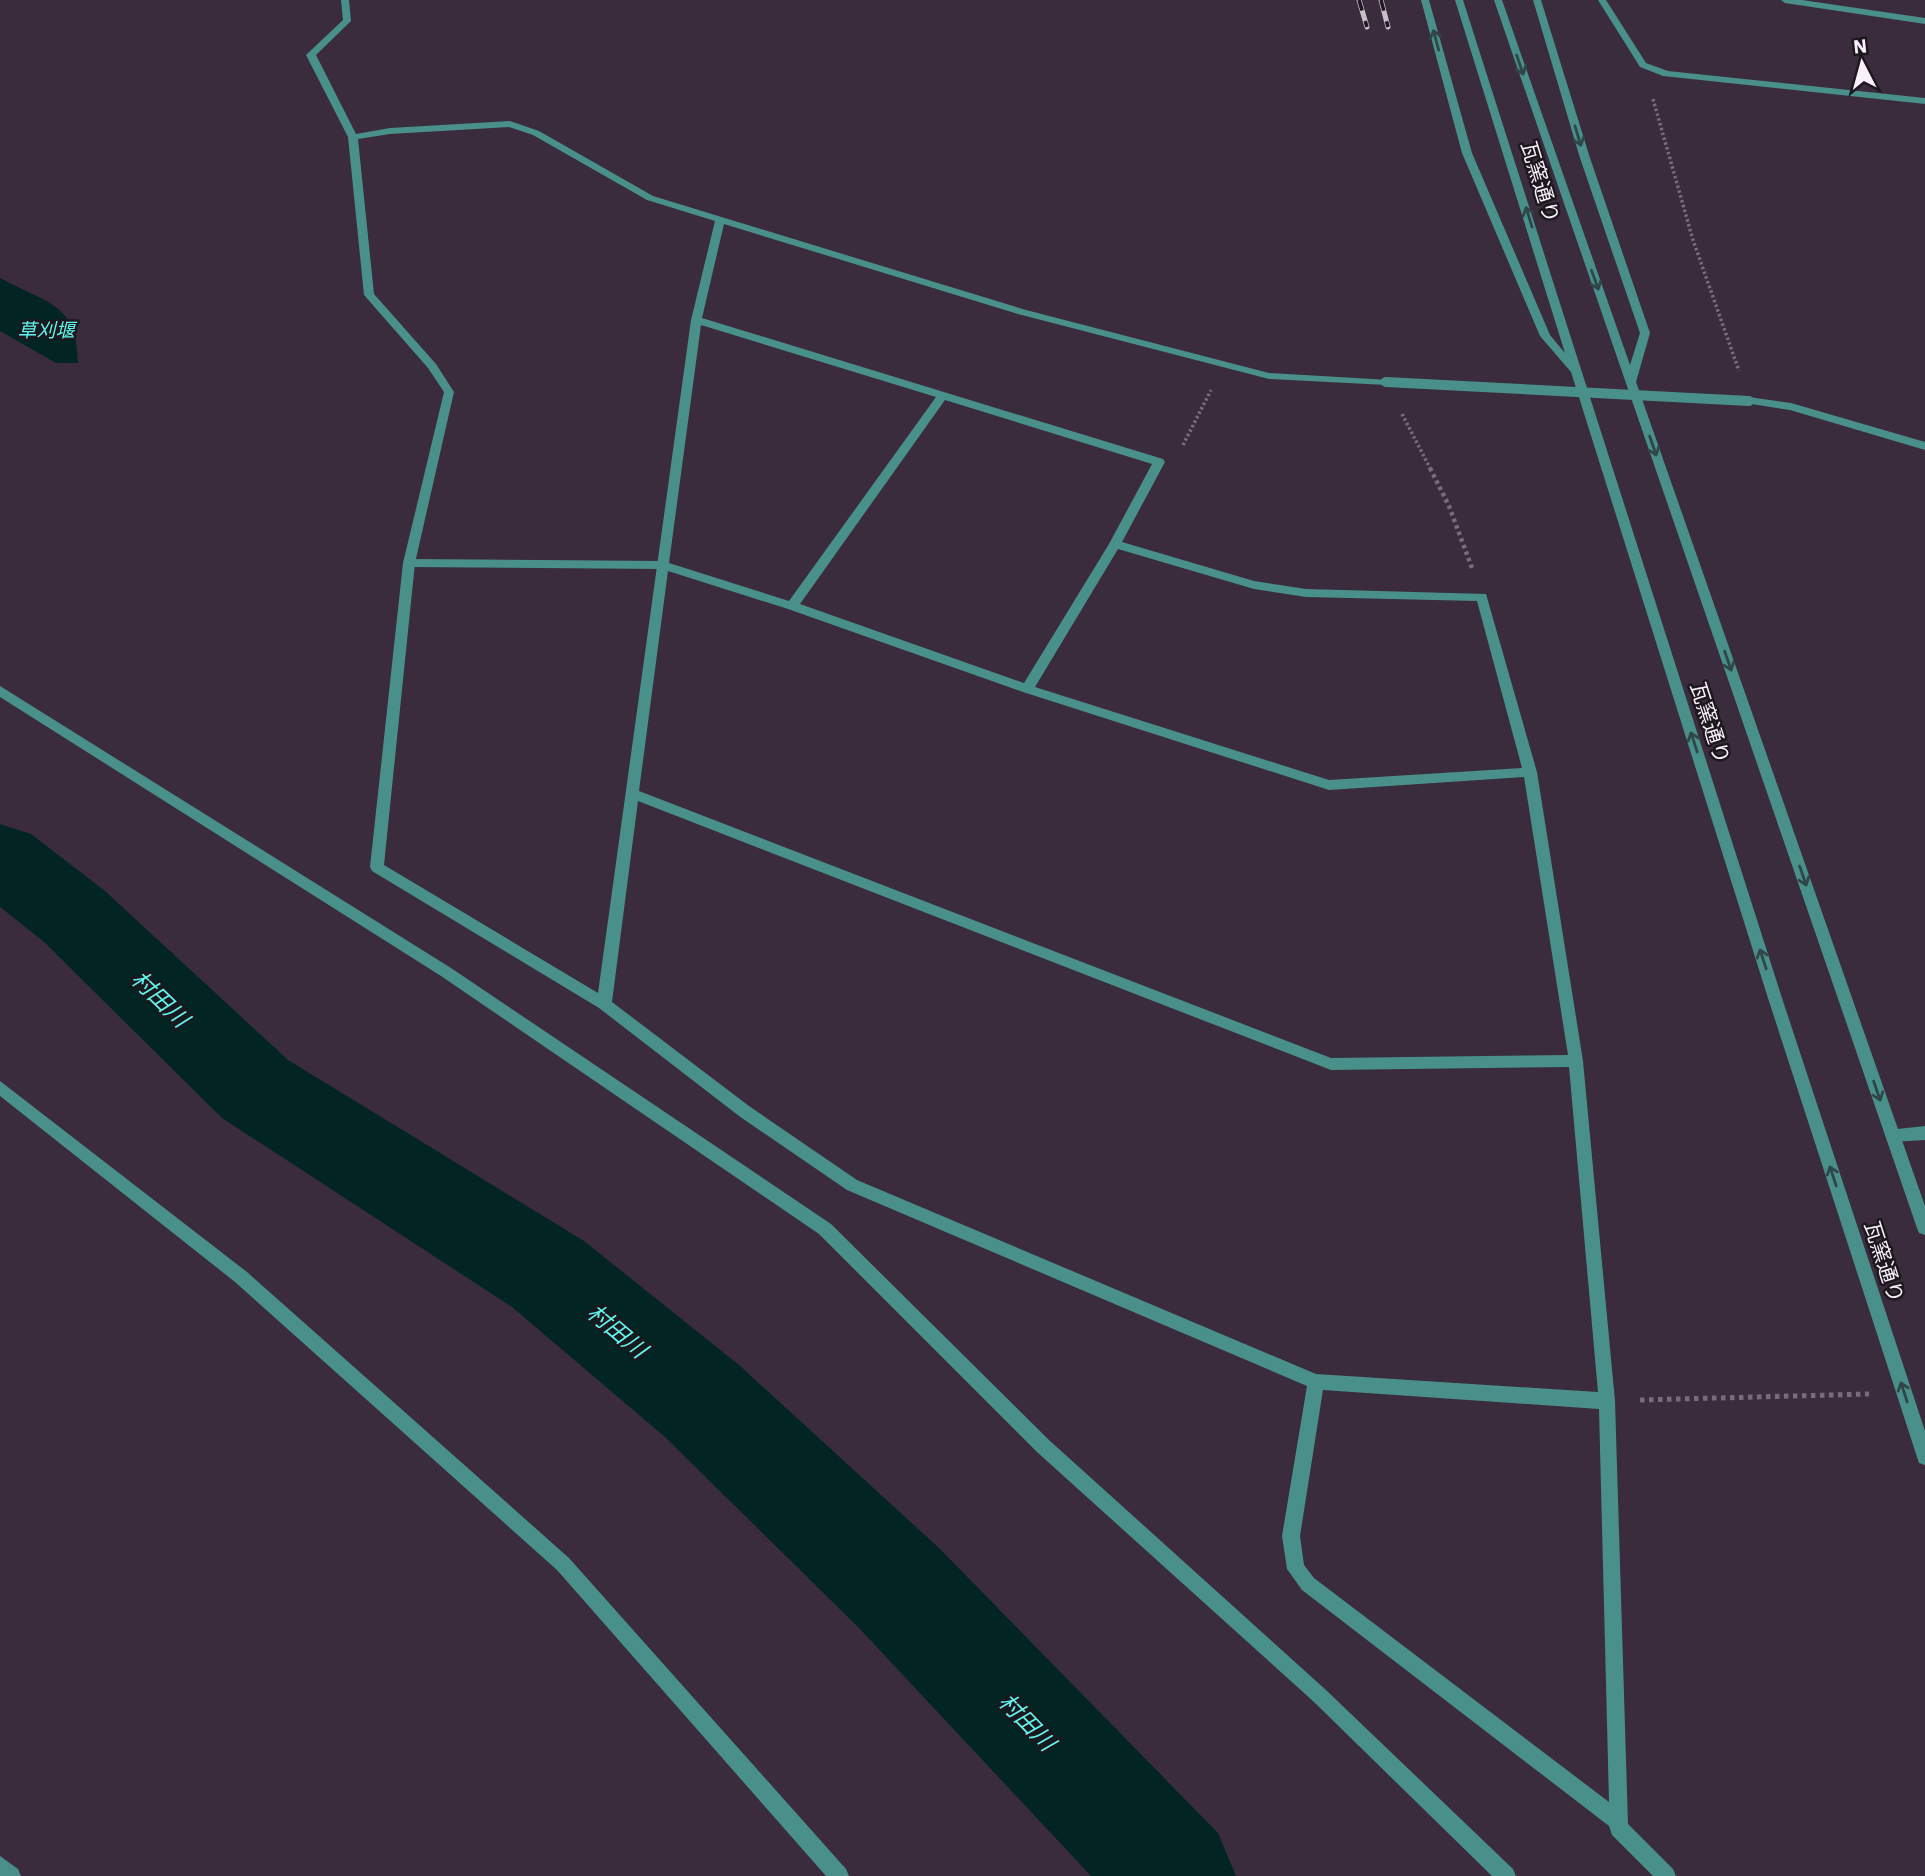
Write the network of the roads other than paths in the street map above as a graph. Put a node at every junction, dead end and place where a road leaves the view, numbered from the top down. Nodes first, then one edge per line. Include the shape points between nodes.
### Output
1 (345, 0) edge
2 (1425, 0) edge
3 (1459, 0) edge
4 (1498, 0) edge
5 (1537, 0) edge
6 (1602, 0) edge
7 (1785, 0) edge
8 (1925, 22) edge
9 (1925, 101) edge
10 (354, 137) junction
11 (720, 220) junction
12 (696, 320) junction
13 (1578, 376) junction
14 (1631, 382) junction
15 (942, 397) junction
16 (1925, 446) edge
17 (1115, 544) junction
18 (409, 563) junction
19 (662, 565) junction
20 (792, 606) junction
21 (1027, 689) junction
22 (0, 691) edge
23 (1530, 772) junction
24 (634, 794) junction
25 (604, 1004) junction
26 (1576, 1061) junction
27 (0, 1087) edge
28 (1925, 1133) edge
29 (1893, 1135) junction
30 (1925, 1228) edge
31 (1316, 1382) junction
32 (1607, 1401) junction
33 (1925, 1457) edge
34 (1618, 1821) junction
35 (0, 1866) edge
36 (10, 1876) edge
37 (839, 1876) edge
38 (1506, 1876) edge
39 (1666, 1876) edge

1 - 10 street via 347,21 311,55
13 -> 2 street via 1545,336 1467,153
13 -> 3 street, 瓦窯通り
4 -> 14 street, 瓦窯通り
5 -> 14 street via 1645,333
6 - 9 street via 1643,65 1667,75
7 - 8 street
10 - 11 street via 510,124 536,133 650,198
10 - 18 street via 369,295 449,392
11 - 12 street
11 - 16 street, bridge via 1022,312 1269,376 1749,401 1791,407
12 - 15 street
12 - 19 street
33 -> 13 street, 瓦窯通り
14 -> 29 street, 瓦窯通り
15 - 17 street via 1159,462
15 - 20 street
17 - 21 street
17 - 23 street via 1254,585 1306,593 1482,597
18 - 19 street
18 - 25 street via 377,867
19 - 20 street
19 - 24 street
20 - 21 street
21 - 23 street via 1329,785
22 - 38 street via 446,972 825,1229 1043,1446 1320,1696
23 - 26 street
24 - 25 street
24 - 26 street via 1331,1064
25 - 31 street via 744,1111 852,1185
26 - 32 street
27 - 37 street via 241,1277 563,1564
28 - 29 street
29 - 30 street, 瓦窯通り
31 - 32 street
31 - 34 street via 1291,1536 1296,1569 1308,1584
32 - 34 street
34 - 39 street via 1619,1828
35 - 36 street

